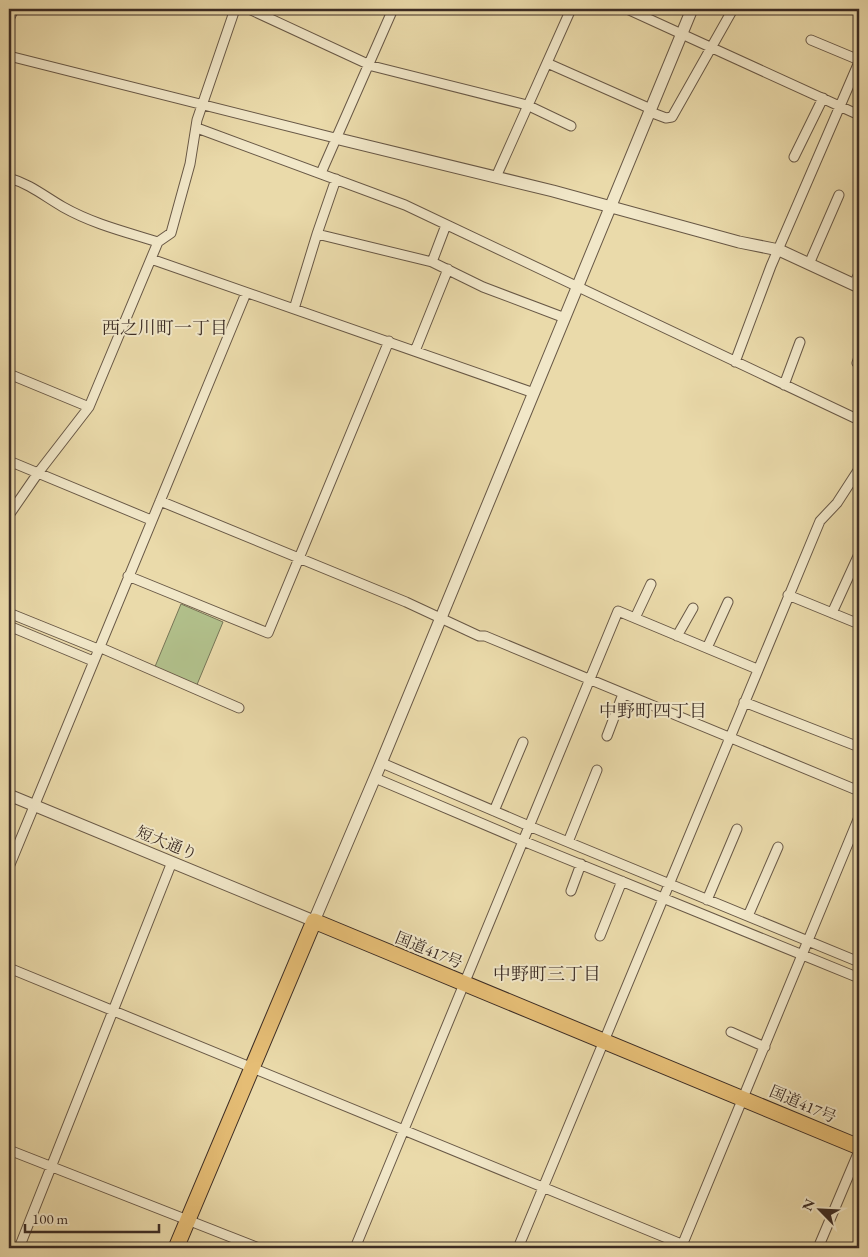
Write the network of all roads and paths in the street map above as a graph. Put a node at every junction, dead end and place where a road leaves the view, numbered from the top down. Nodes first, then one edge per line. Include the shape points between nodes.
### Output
1 (14, 9) edge
2 (235, 9) edge
3 (249, 9) edge
4 (393, 9) edge
5 (571, 9) edge
6 (627, 9) edge
7 (692, 9) edge
8 (733, 9) edge
9 (9, 19) edge
10 (682, 35) junction
11 (810, 40) dead end
12 (711, 47) junction
13 (9, 56) edge
14 (859, 61) edge
15 (547, 63) junction
16 (369, 64) junction
17 (823, 98) junction
18 (203, 104) junction
19 (527, 105) junction
20 (840, 106) junction
21 (651, 111) junction
22 (859, 115) edge
23 (571, 126) dead end
24 (197, 128) junction
25 (335, 138) junction
26 (794, 157) dead end
27 (321, 173) junction
28 (496, 177) junction
29 (9, 178) edge
30 (336, 179) junction
31 (839, 195) dead end
32 (611, 207) junction
33 (446, 225) junction
34 (317, 234) junction
35 (158, 242) junction
36 (778, 250) junction
37 (151, 259) junction
38 (432, 262) junction
39 (809, 264) junction
40 (448, 269) junction
41 (859, 273) edge
42 (857, 286) edge
43 (578, 287) junction
44 (246, 293) junction
45 (294, 309) junction
46 (565, 318) junction
47 (389, 341) junction
48 (800, 342) dead end
49 (415, 351) junction
50 (735, 362) junction
51 (9, 374) edge
52 (784, 385) junction
53 (534, 392) junction
54 (89, 408) junction
55 (859, 420) edge
56 (9, 461) edge
57 (859, 469) edge
58 (38, 473) junction
59 (856, 482) edge
60 (160, 501) junction
61 (9, 515) edge
62 (151, 520) junction
63 (859, 554) edge
64 (299, 560) junction
65 (128, 576) junction
66 (651, 584) dead end
67 (788, 595) junction
68 (728, 602) dead end
69 (693, 608) dead end
70 (9, 613) edge
71 (832, 613) junction
72 (635, 618) junction
73 (441, 619) junction
74 (859, 624) edge
75 (9, 626) edge
76 (677, 636) junction
77 (707, 648) junction
78 (96, 653) junction
79 (757, 669) junction
80 (590, 680) junction
81 (623, 694) junction
82 (744, 702) junction
83 (239, 708) dead end
84 (607, 736) dead end
85 (730, 738) junction
86 (523, 742) dead end
87 (859, 747) edge
88 (598, 770) dead end
89 (378, 771) junction
90 (859, 791) edge
91 (9, 795) edge
92 (34, 805) junction
93 (494, 811) junction
94 (859, 818) edge
95 (737, 829) dead end
96 (526, 833) junction
97 (568, 842) junction
98 (778, 847) dead end
99 (172, 862) junction
100 (581, 864) junction
101 (9, 867) edge
102 (622, 881) junction
103 (571, 891) dead end
104 (666, 891) junction
105 (707, 900) junction
106 (748, 916) junction
107 (314, 921) junction
108 (600, 936) dead end
109 (806, 948) junction
110 (859, 962) edge
111 (9, 968) edge
112 (859, 978) edge
113 (465, 983) junction
114 (113, 1009) junction
115 (730, 1032) dead end
116 (604, 1041) junction
117 (765, 1047) junction
118 (252, 1066) junction
119 (744, 1099) junction
120 (403, 1130) junction
121 (859, 1147) edge
122 (9, 1150) edge
123 (859, 1151) edge
124 (50, 1166) junction
125 (544, 1188) junction
126 (188, 1220) junction
127 (681, 1246) edge
128 (19, 1248) edge
129 (176, 1248) edge
130 (259, 1248) edge
131 (355, 1248) edge
132 (518, 1248) edge
133 (691, 1248) edge
134 (818, 1248) edge

1 - 9 street
2 - 18 street
3 - 16 street
4 - 16 street
5 - 15 street
6 - 10 street
7 - 10 street
8 - 12 street
10 - 12 street
10 - 21 street
11 - 14 street
12 - 17 street
12 - 21 street via 672,117 666,118
13 - 18 street
14 - 20 street
15 - 19 street
15 - 21 street
16 - 19 street
16 - 25 street
17 - 20 street
17 - 26 street
18 - 24 street
18 - 25 street
19 - 23 street
19 - 28 street
20 - 22 street
20 - 36 street
21 - 32 street
24 - 27 street
24 - 35 street via 171,233
25 - 27 street
25 - 28 street
27 - 30 street
28 - 32 street
29 - 35 street via 35,188 62,207 93,222
30 - 33 street
30 - 34 street
31 - 39 street
32 - 36 street
32 - 43 street
33 - 38 street
33 - 43 street
34 - 38 street
34 - 45 street
35 - 37 street
36 - 39 street
36 - 50 street
37 - 44 street
37 - 54 street
38 - 40 street
39 - 42 street
40 - 46 street via 482,287
40 - 49 street
41 - 42 street
43 - 46 street
43 - 50 street
44 - 45 street
44 - 60 street
45 - 47 street
46 - 53 street
47 - 49 street
47 - 64 street
48 - 52 street
49 - 53 street
50 - 52 street
51 - 54 street
52 - 55 street
53 - 73 street
54 - 58 street
56 - 58 street
57 - 59 street
58 - 61 street
58 - 62 street
59 - 67 street via 820,521
60 - 62 street
60 - 64 street
62 - 65 street
63 - 71 street
64 - 65 street via 268,633
64 - 73 street
65 - 78 street
66 - 72 street
67 - 71 street
67 - 79 street
68 - 77 street
69 - 76 street
70 - 78 street
71 - 74 street
72 - 76 street
72 - 80 street via 618,611
73 - 80 street
73 - 89 street
75 - 78 street
76 - 77 street
77 - 79 street
78 - 83 street
78 - 92 street
79 - 82 street
80 - 81 street
80 - 96 street
81 - 84 street
81 - 85 street
82 - 85 street
82 - 87 street
85 - 90 street
85 - 104 street
86 - 93 street
88 - 97 street
89 - 93 street
89 - 96 street
89 - 107 street
91 - 92 street, 短大通り
92 - 99 street, 短大通り
92 - 101 street
93 - 96 street
94 - 109 street
95 - 105 street
96 - 97 street
96 - 100 street
96 - 113 street
97 - 104 street
98 - 106 street
99 - 107 street, 短大通り
99 - 114 street
100 - 102 street
100 - 103 street
102 - 104 street
102 - 108 street
104 - 105 street
104 - 109 street
104 - 116 street
105 - 106 street
106 - 109 street
107 - 113 highway, 国道417号
107 - 118 highway
109 - 110 street
109 - 112 street
109 - 117 street
111 - 114 street
113 - 116 highway, 国道417号
113 - 120 street
114 - 118 street
114 - 124 street
115 - 117 street
116 - 119 highway, 国道417号
116 - 125 street
117 - 119 street
118 - 120 street
118 - 126 highway
119 - 121 highway, 国道417号
119 - 127 street
120 - 125 street
120 - 131 street
122 - 124 street
123 - 134 street
124 - 126 street
124 - 128 street
125 - 127 street
125 - 132 street
126 - 129 highway
126 - 130 street
127 - 133 street

